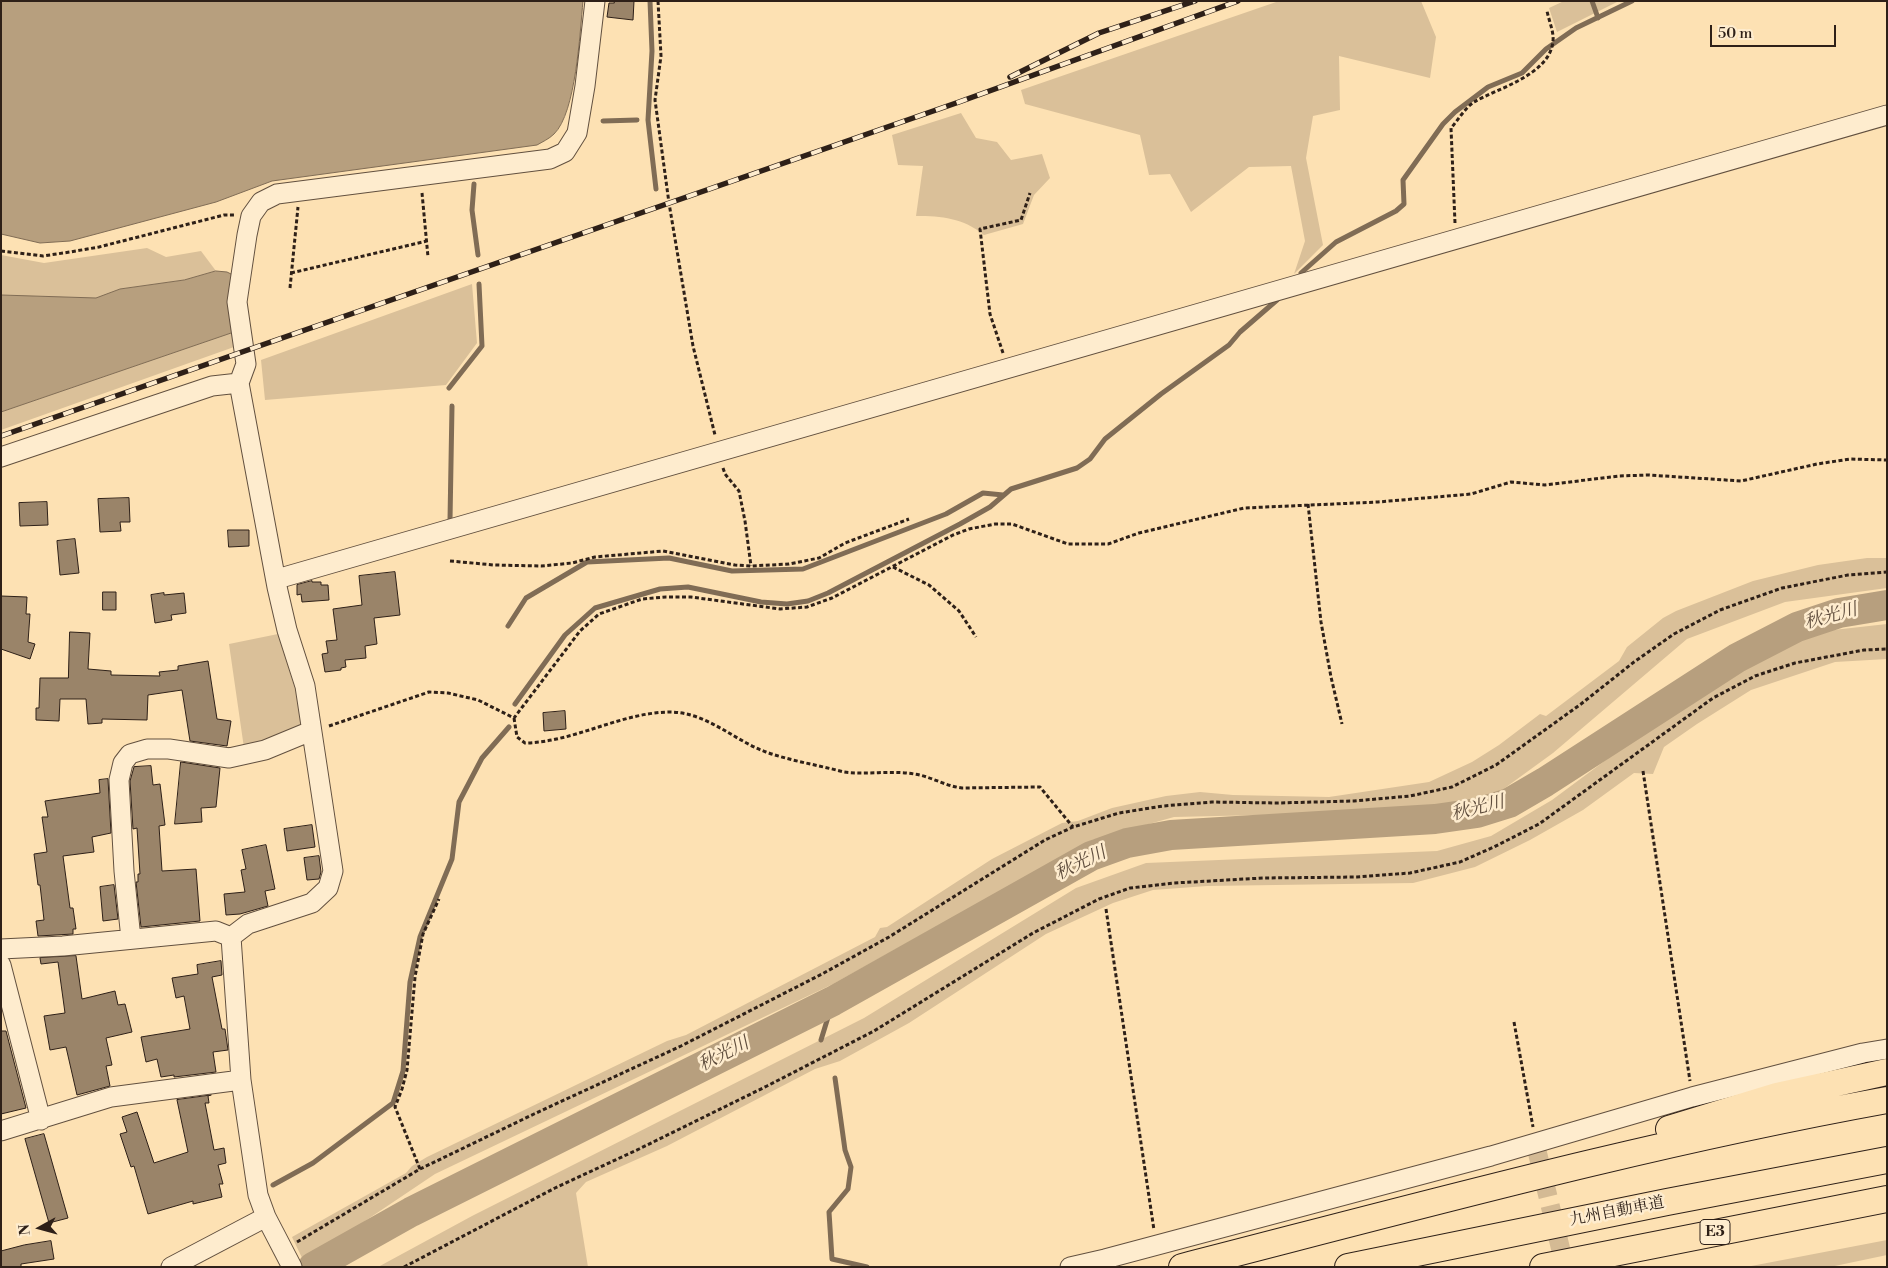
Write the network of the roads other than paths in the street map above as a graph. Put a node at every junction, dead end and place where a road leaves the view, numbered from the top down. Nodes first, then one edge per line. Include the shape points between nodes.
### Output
1 (595, 1) edge
2 (1887, 115) edge
3 (239, 383) junction
4 (1, 458) edge
5 (277, 579) junction
6 (312, 732) junction
7 (232, 937) junction
8 (131, 939) junction
9 (1, 949) edge
10 (1, 965) edge
11 (1887, 1048) edge
12 (1887, 1072) edge
13 (241, 1080) junction
14 (1887, 1100) edge
15 (41, 1120) junction
16 (1, 1131) edge
17 (1887, 1145) edge
18 (1887, 1160) edge
19 (1887, 1200) edge
20 (1667, 1202) junction
21 (1395, 1211) junction
22 (1887, 1216) edge
23 (266, 1217) junction
24 (288, 1258) edge
25 (171, 1267) edge
26 (1070, 1267) edge
27 (1182, 1267) edge
28 (1348, 1267) edge
29 (1543, 1267) edge
30 (1597, 1267) edge

1 - 3 street via 577,132 565,152 550,159 277,194 261,202 251,216 246,235 237,302 246,364
2 - 5 street
3 - 4 street via 212,386
3 - 5 street
5 - 6 street
6 - 7 street via 333,871 328,888 312,903 248,924
6 - 8 street via 265,750 229,758 147,749 130,754 122,763 119,780
7 - 8 street via 216,931
7 - 13 street
8 - 9 street
10 - 15 street
11 - 26 street via 1692,1097 1536,1146
12 - 21 highway via 1777,1096
13 - 15 street via 110,1097
13 - 23 street via 258,1195
14 - 21 highway via 1668,1145
15 - 16 street
17 - 20 highway
18 - 20 highway, 九州自動車道 / E3
19 - 29 highway, E3
20 - 28 highway, 九州自動車道 / E3
21 - 27 highway
22 - 30 highway
23 - 24 street
23 - 25 street

